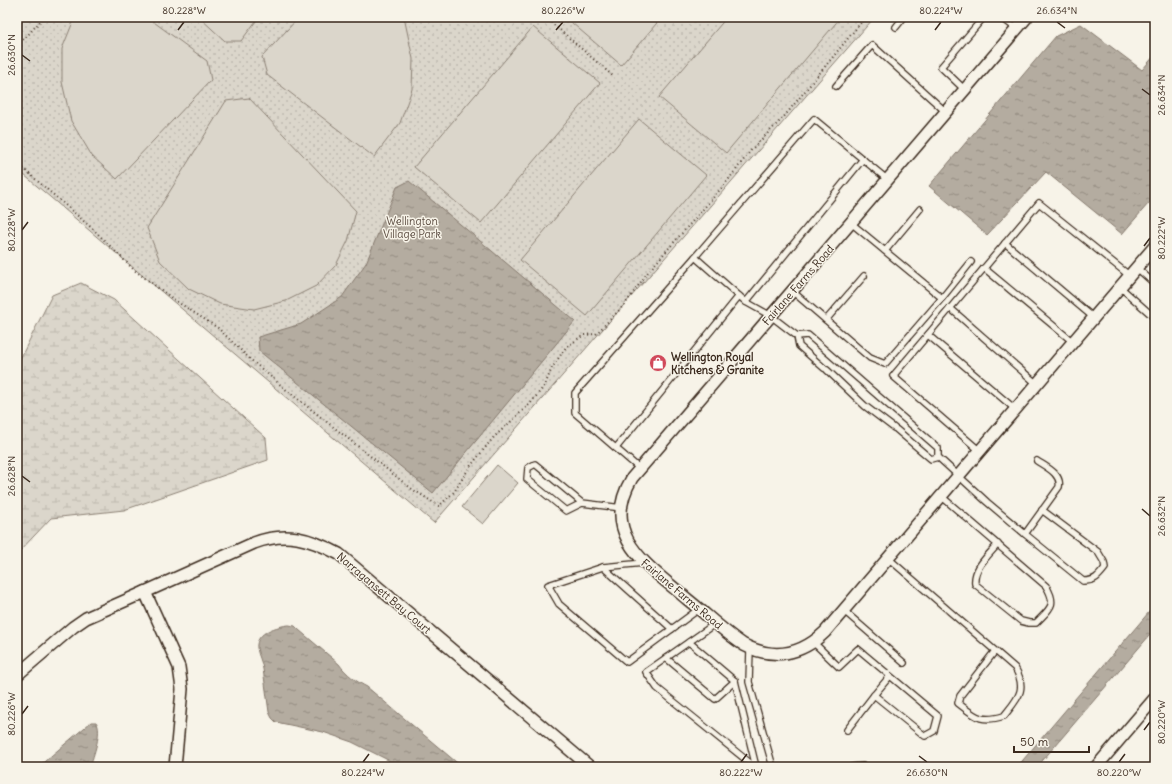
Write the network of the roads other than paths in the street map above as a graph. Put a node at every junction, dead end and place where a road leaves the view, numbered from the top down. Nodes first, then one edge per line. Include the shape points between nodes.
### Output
1 (904, 17) edge
2 (984, 17) edge
3 (1002, 17) edge
4 (1028, 17) edge
5 (896, 26) dead end
6 (1017, 29) junction
7 (836, 86) dead end
8 (965, 90) junction
9 (946, 112) junction
10 (863, 159) junction
11 (888, 180) junction
12 (920, 209) dead end
13 (851, 223) junction
14 (1005, 243) junction
15 (1155, 246) edge
16 (885, 250) junction
17 (695, 257) junction
18 (971, 262) dead end
19 (984, 268) junction
20 (1133, 272) junction
21 (864, 276) dead end
22 (1155, 284) edge
23 (1120, 287) junction
24 (792, 291) junction
25 (739, 296) junction
26 (942, 298) junction
27 (746, 302) junction
28 (950, 308) junction
29 (771, 316) junction
30 (1094, 318) junction
31 (1155, 318) edge
32 (826, 320) junction
33 (928, 334) junction
34 (797, 336) junction
35 (1073, 342) junction
36 (1037, 384) junction
37 (1015, 409) junction
38 (616, 448) junction
39 (980, 451) junction
40 (938, 457) junction
41 (1037, 461) dead end
42 (640, 469) junction
43 (959, 475) junction
44 (941, 496) junction
45 (582, 503) junction
46 (622, 508) junction
47 (1042, 510) junction
48 (1025, 534) junction
49 (998, 544) junction
50 (888, 558) junction
51 (644, 563) junction
52 (603, 567) junction
53 (145, 592) junction
54 (699, 609) junction
55 (843, 610) junction
56 (716, 623) junction
57 (672, 629) junction
58 (689, 642) junction
59 (813, 642) junction
60 (750, 649) junction
61 (995, 651) junction
62 (666, 658) junction
63 (904, 664) dead end
64 (17, 675) edge
65 (890, 676) junction
66 (735, 681) junction
67 (874, 696) junction
68 (1155, 698) edge
69 (847, 730) dead end
70 (175, 767) edge
71 (590, 767) edge
72 (755, 767) edge
73 (773, 767) edge
74 (852, 767) edge
75 (865, 767) edge
76 (1096, 767) edge

1 - 5 lane
2 - 8 lane via 942,67
3 - 6 lane
4 - 6 street, Fairlane Farms Road
6 - 8 street, Fairlane Farms Road
7 - 9 lane via 872,45
8 - 9 street, Fairlane Farms Road
9 - 11 street, Fairlane Farms Road
10 - 11 lane
10 - 17 lane via 814,118
10 - 27 lane
11 - 13 street, Fairlane Farms Road
12 - 16 lane
13 - 16 lane
13 - 24 street, Fairlane Farms Road
14 - 19 lane
14 - 20 lane via 1039,202
14 - 30 lane
15 - 20 street, Fairlane Farms Road
16 - 26 lane
17 - 25 lane
17 - 38 lane via 575,393 575,413
18 - 26 lane
19 - 28 lane
19 - 35 lane
20 - 22 lane
20 - 23 street, Fairlane Farms Road
21 - 32 lane
23 - 30 street, Fairlane Farms Road
23 - 31 lane
24 - 29 street, Fairlane Farms Road
24 - 32 lane
25 - 27 lane
25 - 38 lane
26 - 32 lane via 885,364 870,358
27 - 29 lane
28 - 33 lane
28 - 36 lane
29 - 34 lane
29 - 42 street, Fairlane Farms Road
30 - 35 street, Fairlane Farms Road
33 - 37 lane
33 - 39 lane via 893,376
34 - 40 lane via 799,346 865,406 931,459
34 - 40 lane via 808,335 873,390 938,448
35 - 36 street, Fairlane Farms Road
36 - 37 street, Fairlane Farms Road
37 - 39 street, Fairlane Farms Road
38 - 42 lane
39 - 43 street, Fairlane Farms Road
40 - 43 lane
41 - 47 lane via 1057,475 1060,483
42 - 46 street, Fairlane Farms Road via 628,486
43 - 44 street, Fairlane Farms Road
43 - 48 lane
44 - 49 lane
44 - 50 street, Fairlane Farms Road
45 - 45 lane via 535,464 528,468 527,479 566,511
45 - 46 lane
46 - 51 street, Fairlane Farms Road via 626,538
47 - 48 lane
47 - 48 lane via 1098,552 1105,568 1092,581 1083,581
49 - 49 lane via 1046,586 1052,596 1052,606 1036,623 1021,621 975,584 974,577 980,565
50 - 55 street, Fairlane Farms Road
50 - 61 lane
51 - 52 lane
51 - 54 street, Fairlane Farms Road
52 - 57 lane
52 - 57 lane via 548,586 559,604 627,662
53 - 64 street, Narragansett Bay Court via 86,618
53 - 70 street via 178,667 182,690
53 - 71 street, Narragansett Bay Court via 267,538 294,537 323,545 339,554
54 - 56 street, Fairlane Farms Road
54 - 57 lane
55 - 59 street, Fairlane Farms Road
55 - 63 lane
56 - 58 lane
56 - 60 street, Fairlane Farms Road
58 - 62 lane
58 - 66 lane
59 - 60 street, Fairlane Farms Road via 800,650 780,654
59 - 65 lane via 839,667 858,649
60 - 73 lane via 749,682
61 - 61 lane via 1015,668 1020,676 1021,687 1019,696 1004,716 985,720 973,715 958,703 960,696
62 - 66 lane via 715,699
62 - 72 lane via 646,672 657,688
65 - 67 lane
65 - 67 lane via 938,716 934,731 926,736
66 - 72 lane
67 - 69 lane
68 - 76 street
74 - 75 lane

